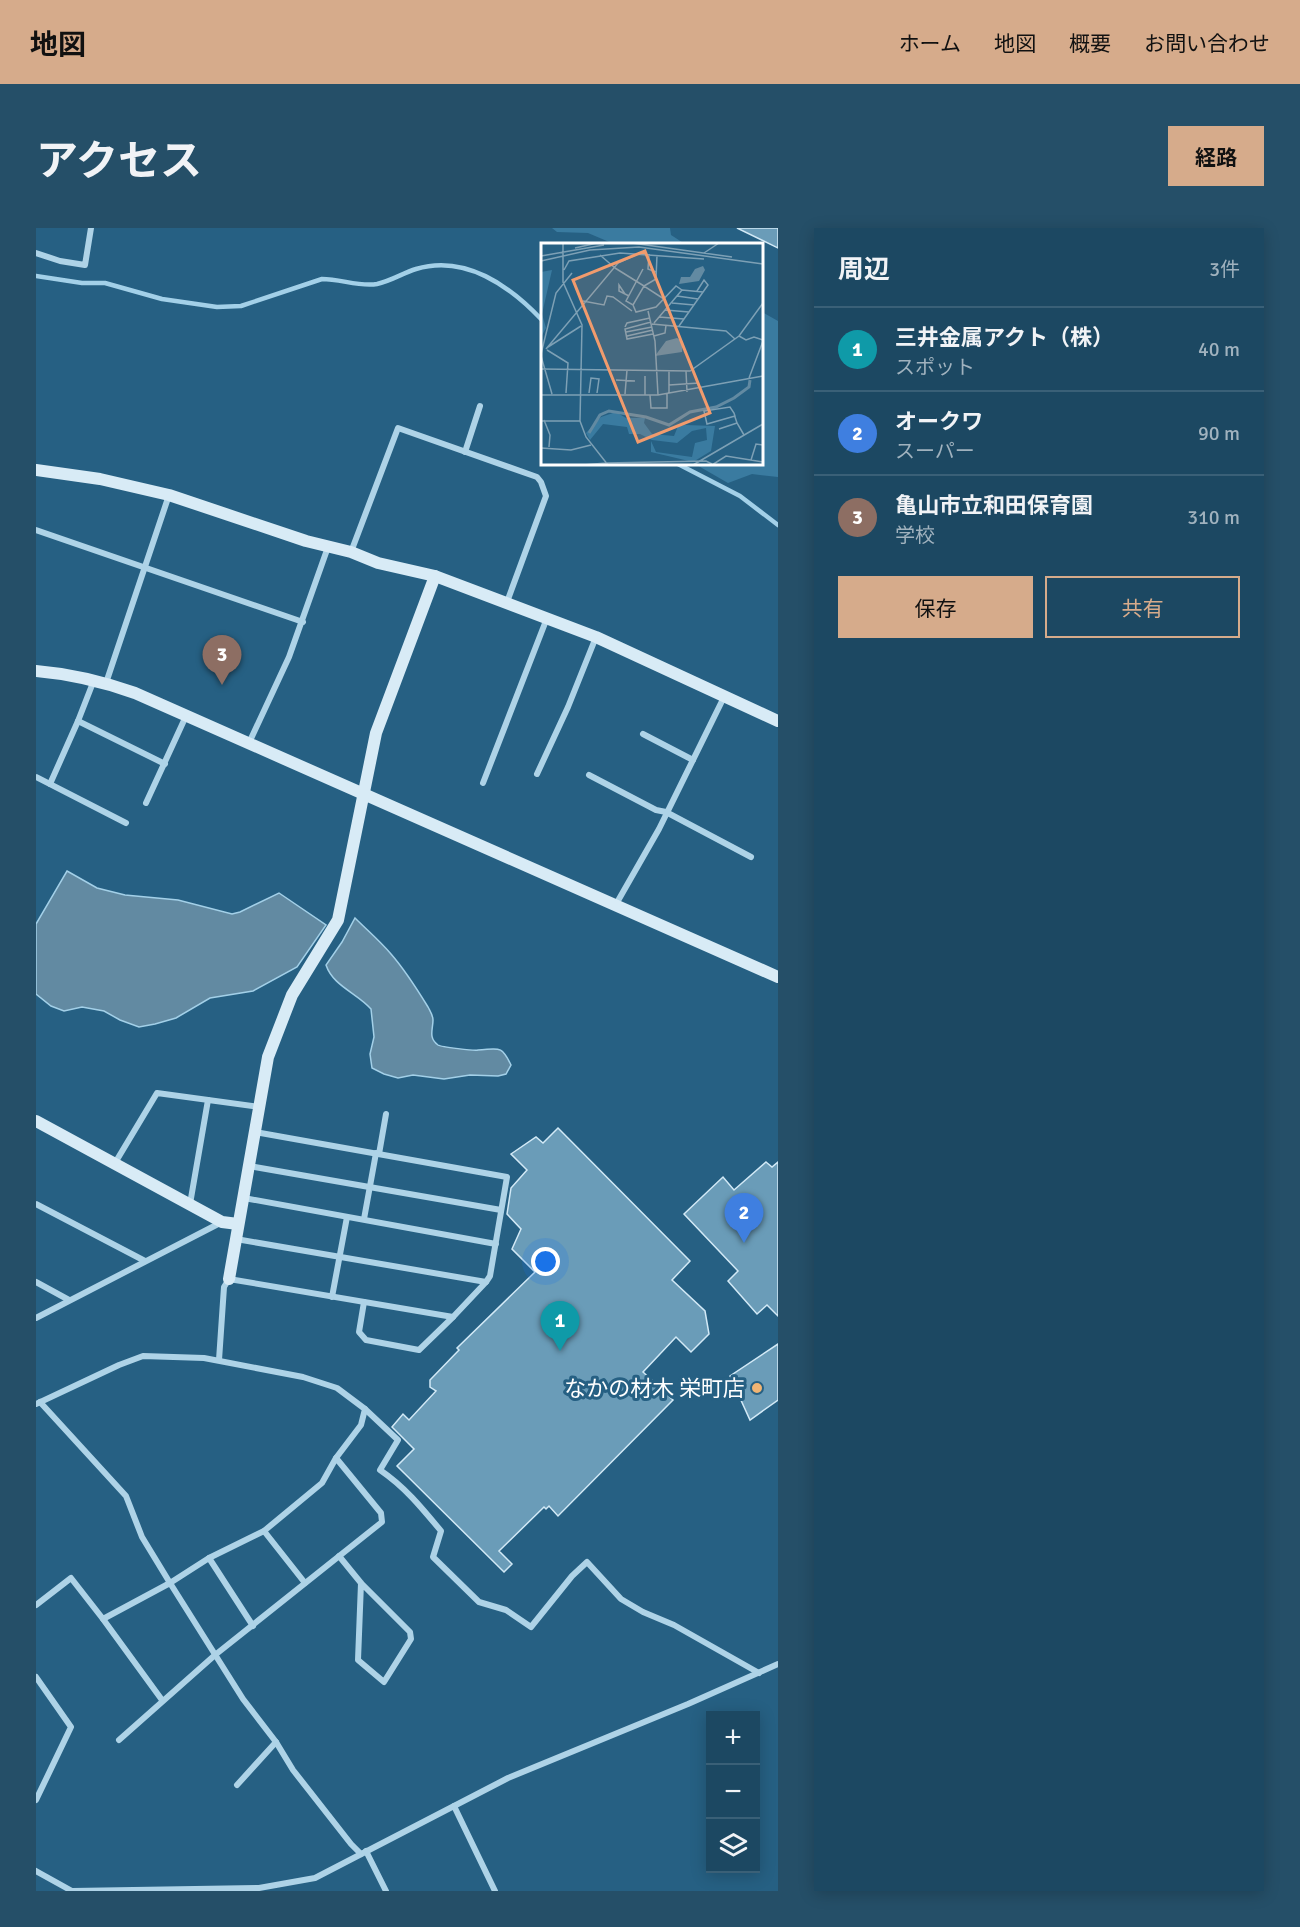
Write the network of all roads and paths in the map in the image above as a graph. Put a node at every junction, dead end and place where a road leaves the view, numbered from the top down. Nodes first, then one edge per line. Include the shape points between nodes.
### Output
1 (91, 228) edge
2 (36, 253) edge
3 (480, 406) dead end
4 (465, 452) junction
5 (36, 470) edge
6 (169, 495) junction
7 (36, 530) edge
8 (328, 547) junction
9 (351, 552) junction
10 (144, 568) junction
11 (435, 576) junction
12 (507, 602) junction
13 (548, 618) junction
14 (303, 622) junction
15 (596, 637) junction
16 (36, 670) edge
17 (100, 681) junction
18 (724, 695) junction
19 (186, 716) junction
20 (78, 721) junction
21 (778, 721) edge
22 (643, 734) dead end
23 (249, 743) junction
24 (693, 760) junction
25 (165, 764) junction
26 (537, 774) dead end
27 (589, 775) dead end
28 (36, 777) edge
29 (483, 783) dead end
30 (50, 784) junction
31 (364, 794) junction
32 (146, 803) dead end
33 (666, 812) junction
34 (126, 823) dead end
35 (751, 857) dead end
36 (615, 906) junction
37 (778, 977) edge
38 (208, 1100) junction
39 (259, 1107) junction
40 (386, 1114) dead end
41 (36, 1121) edge
42 (255, 1132) junction
43 (377, 1153) junction
44 (115, 1163) junction
45 (249, 1166) junction
46 (370, 1187) junction
47 (243, 1198) junction
48 (36, 1204) edge
49 (190, 1204) junction
50 (501, 1210) junction
51 (347, 1217) junction
52 (364, 1220) junction
53 (222, 1222) junction
54 (238, 1224) junction
55 (236, 1239) junction
56 (496, 1244) junction
57 (339, 1256) junction
58 (145, 1261) junction
59 (229, 1279) junction
60 (36, 1282) edge
61 (486, 1282) junction
62 (332, 1297) junction
63 (69, 1300) junction
64 (364, 1302) junction
65 (453, 1317) junction
66 (36, 1318) edge
67 (219, 1360) junction
68 (38, 1403) edge
69 (365, 1409) junction
70 (336, 1458) junction
71 (264, 1531) junction
72 (339, 1556) junction
73 (209, 1558) junction
74 (170, 1583) junction
75 (305, 1583) junction
76 (361, 1583) junction
77 (36, 1605) edge
78 (103, 1619) junction
79 (253, 1626) junction
80 (215, 1655) junction
81 (778, 1664) edge
82 (759, 1673) junction
83 (36, 1677) edge
84 (162, 1700) junction
85 (119, 1740) dead end
86 (276, 1742) junction
87 (237, 1785) dead end
88 (36, 1800) edge
89 (454, 1806) junction
90 (363, 1853) junction
91 (36, 1871) edge
92 (72, 1891) edge
93 (386, 1891) edge
94 (495, 1891) edge

1 - 2 street via 85,265
3 - 4 street
4 - 9 street via 398,428
4 - 12 street via 537,477 545,490
5 - 6 street
6 - 8 street
6 - 10 street
7 - 10 street
8 - 9 street
8 - 14 street
9 - 11 street via 378,563
10 - 14 street
10 - 17 street
11 - 12 street
11 - 31 street via 376,733
12 - 13 street
13 - 15 street
13 - 29 street
14 - 23 street
15 - 18 street
15 - 26 street
16 - 17 street
17 - 19 street
17 - 20 street
18 - 21 street
18 - 24 street
19 - 23 street
19 - 25 street
20 - 25 street
20 - 30 street
22 - 24 street
23 - 31 street
24 - 33 street
25 - 32 street
27 - 33 street
28 - 30 street
30 - 34 street
31 - 36 street
31 - 39 street via 339,920 292,995 268,1057
33 - 35 street
33 - 36 street
36 - 37 street
38 - 39 street
38 - 44 street via 157,1093
38 - 49 street
39 - 42 street
40 - 43 street
41 - 44 street
42 - 43 street
42 - 45 street
43 - 46 street
43 - 50 street via 507,1177
44 - 49 street
45 - 46 street
45 - 47 street
46 - 50 street
46 - 52 street
47 - 51 street
47 - 54 street
48 - 58 street
49 - 53 street
50 - 56 street
51 - 52 street
51 - 57 street
52 - 56 street
53 - 54 street
53 - 58 street
54 - 55 street
55 - 57 street
55 - 59 street
56 - 61 street
57 - 61 street
57 - 62 street
58 - 63 street
59 - 62 street
59 - 67 street via 224,1287
60 - 63 street
61 - 65 street
62 - 64 street
63 - 66 street
64 - 65 street
64 - 65 street via 359,1332 366,1340 419,1350
67 - 68 street via 143,1356
67 - 69 street via 325,1383
68 - 74 street via 126,1496 142,1537
69 - 70 street via 361,1425
69 - 82 street via 398,1440 380,1470 411,1494 441,1531 433,1557 479,1602 506,1610 531,1627 587,1562 626,1602
70 - 71 street via 322,1483
70 - 72 street via 381,1513 382,1522
71 - 73 street
71 - 75 street
72 - 75 street
72 - 76 street
73 - 74 street
73 - 79 street
74 - 78 street
74 - 80 street
75 - 79 street
76 - 76 street via 410,1632 411,1639 384,1682 358,1660
77 - 78 street via 71,1578
78 - 84 street
79 - 80 street
80 - 84 street
80 - 86 street
81 - 82 street
82 - 89 street via 508,1778
83 - 88 street via 71,1726
84 - 85 street
86 - 87 street
86 - 90 street via 293,1770 351,1844
89 - 90 street
89 - 94 street
90 - 92 street via 315,1878 272,1886
90 - 93 street
91 - 92 street

